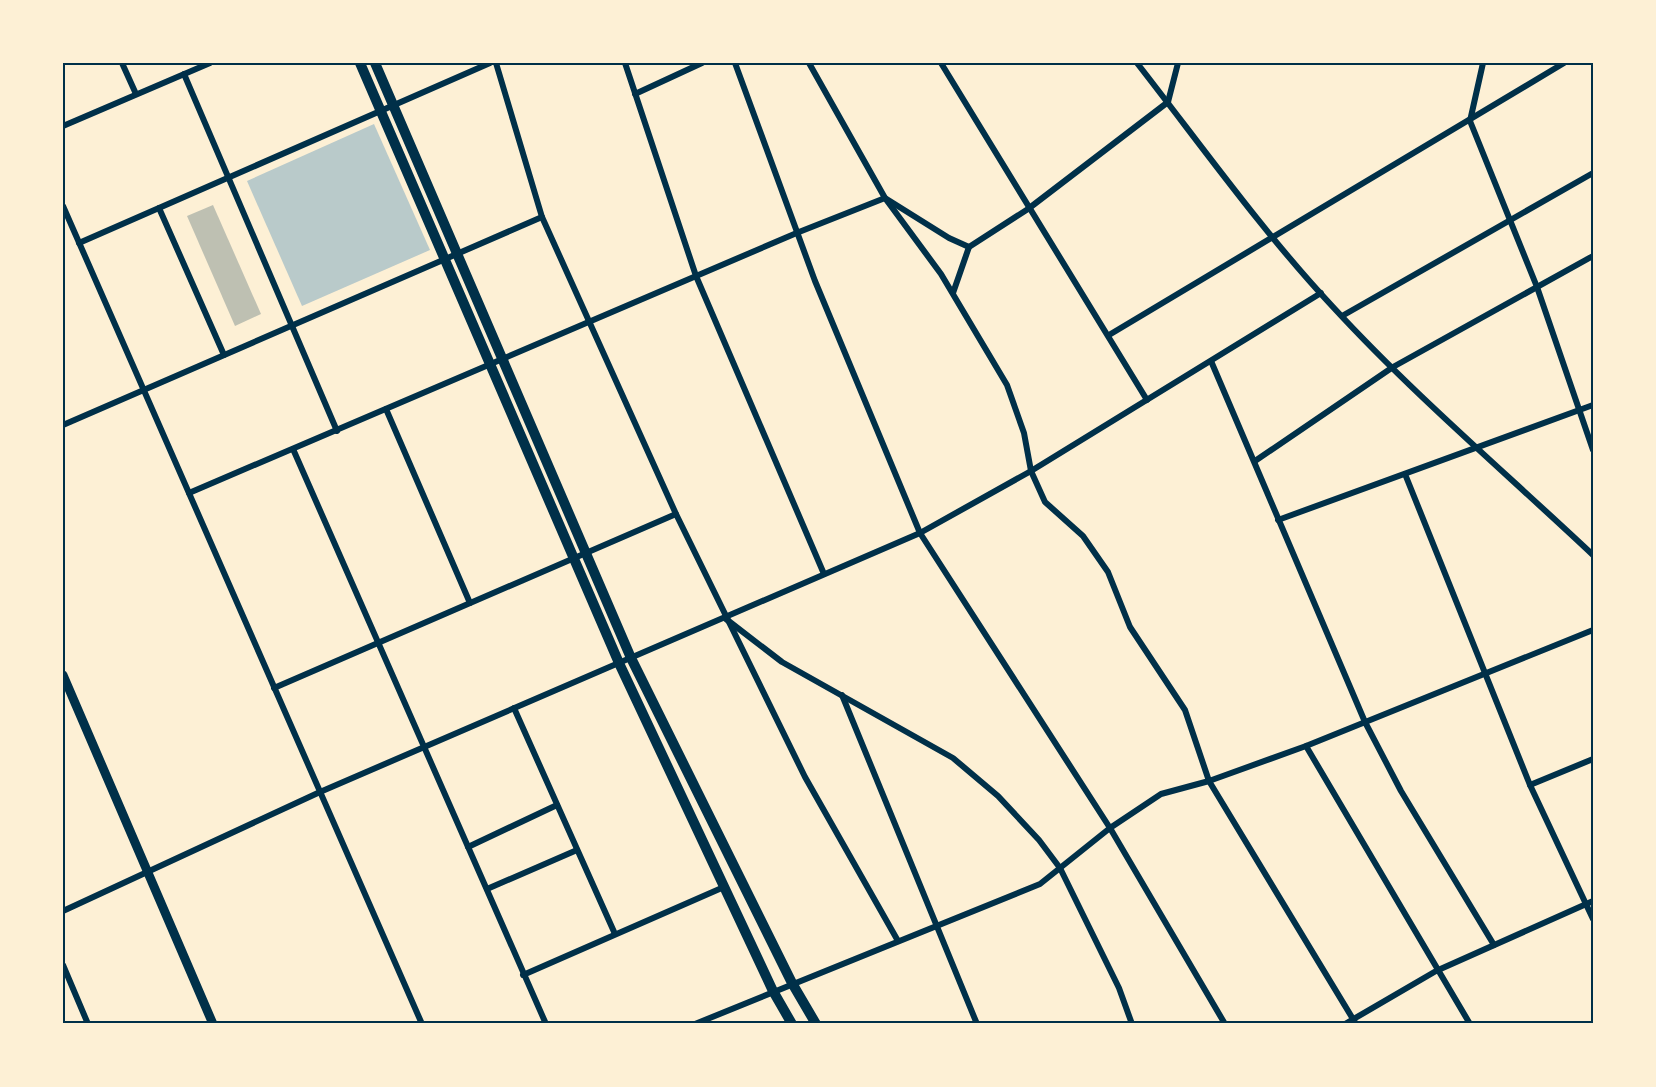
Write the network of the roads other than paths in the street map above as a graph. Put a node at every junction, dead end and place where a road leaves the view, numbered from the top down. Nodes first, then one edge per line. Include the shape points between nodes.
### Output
1 (122, 63) edge
2 (210, 63) edge
3 (360, 63) edge
4 (375, 63) edge
5 (490, 63) edge
6 (496, 63) edge
7 (625, 63) edge
8 (702, 63) edge
9 (735, 63) edge
10 (809, 63) edge
11 (941, 63) edge
12 (1137, 63) edge
13 (1178, 63) edge
14 (1483, 63) edge
15 (1564, 63) edge
16 (184, 74) junction
17 (136, 94) junction
18 (635, 94) junction
19 (1168, 102) junction
20 (393, 106) junction
21 (381, 111) junction
22 (1470, 121) junction
23 (63, 126) edge
24 (1593, 173) edge
25 (227, 178) junction
26 (885, 198) junction
27 (63, 206) edge
28 (159, 208) junction
29 (1028, 209) junction
30 (542, 217) junction
31 (1511, 219) junction
32 (799, 232) junction
33 (1274, 237) junction
34 (79, 243) junction
35 (969, 247) junction
36 (457, 255) junction
37 (1593, 256) edge
38 (445, 260) junction
39 (696, 276) junction
40 (1537, 287) junction
41 (953, 293) junction
42 (1321, 293) junction
43 (1342, 316) junction
44 (589, 321) junction
45 (290, 326) junction
46 (1109, 335) junction
47 (224, 355) junction
48 (501, 359) junction
49 (1210, 361) junction
50 (489, 364) junction
51 (1393, 367) junction
52 (144, 390) junction
53 (1147, 400) junction
54 (1593, 405) edge
55 (386, 409) junction
56 (1579, 410) junction
57 (63, 425) edge
58 (337, 431) junction
59 (1479, 447) junction
60 (293, 449) junction
61 (1593, 450) edge
62 (1255, 461) junction
63 (1031, 471) junction
64 (1405, 474) junction
65 (189, 493) junction
66 (676, 514) junction
67 (1278, 520) junction
68 (920, 533) junction
69 (585, 554) junction
70 (1593, 555) edge
71 (574, 558) junction
72 (824, 574) junction
73 (470, 603) junction
74 (724, 617) junction
75 (1593, 630) edge
76 (378, 643) junction
77 (631, 658) junction
78 (619, 663) junction
79 (1484, 674) junction
80 (63, 675) edge
81 (274, 688) junction
82 (842, 695) junction
83 (514, 708) junction
84 (1365, 722) junction
85 (1306, 746) junction
86 (423, 747) junction
87 (1593, 759) edge
88 (1209, 782) junction
89 (1530, 785) junction
90 (320, 792) junction
91 (557, 805) junction
92 (1110, 828) junction
93 (468, 847) junction
94 (577, 850) junction
95 (1060, 868) junction
96 (146, 870) junction
97 (724, 887) junction
98 (487, 889) junction
99 (1593, 901) edge
100 (1585, 904) junction
101 (63, 911) edge
102 (1593, 919) edge
103 (936, 926) junction
104 (615, 934) junction
105 (898, 941) junction
106 (1494, 945) junction
107 (63, 965) edge
108 (1436, 971) junction
109 (523, 975) junction
110 (792, 983) junction
111 (773, 991) junction
112 (1354, 1022) edge
113 (88, 1024) edge
114 (213, 1024) edge
115 (422, 1024) edge
116 (546, 1024) edge
117 (695, 1024) edge
118 (792, 1024) edge
119 (816, 1024) edge
120 (977, 1024) edge
121 (1132, 1024) edge
122 (1225, 1024) edge
123 (1345, 1024) edge
124 (1470, 1024) edge

1 - 17 street
2 - 16 street
3 - 21 main road
4 - 20 main road
5 - 20 street
6 - 30 street
7 - 18 street
8 - 18 street
9 - 32 street
10 - 26 street
11 - 29 street
12 - 19 street
13 - 19 street
14 - 22 street
15 - 22 street
16 - 17 street
16 - 25 street
17 - 23 street
18 - 39 street
19 - 29 street
19 - 33 street
20 - 21 street
20 - 36 main road
21 - 25 street
21 - 38 main road
22 - 31 street
22 - 33 street
24 - 31 street
25 - 28 street
25 - 45 street
26 - 32 street
26 - 35 street
26 - 41 street
27 - 34 street
28 - 34 street
28 - 47 street
29 - 35 street
29 - 46 street
30 - 36 street
30 - 44 street
31 - 40 street
31 - 43 street
32 - 39 street
32 - 68 street via 815,281
33 - 42 street
33 - 46 street
34 - 52 street
35 - 41 street
36 - 38 street
36 - 48 main road
37 - 40 street
38 - 45 street
38 - 50 main road
39 - 44 street
39 - 72 street
40 - 51 street
40 - 56 street
41 - 63 street via 1007,385 1024,433
42 - 43 street
42 - 49 street
43 - 51 street
44 - 48 street
44 - 66 street
45 - 47 street
45 - 58 street
46 - 53 street
47 - 52 street
48 - 50 street
48 - 69 main road
49 - 53 street
49 - 62 street
50 - 55 street
50 - 71 main road
51 - 59 street
51 - 62 street
52 - 57 street
52 - 65 street
53 - 63 street
54 - 56 street
55 - 58 street
55 - 73 street
56 - 59 street
56 - 61 street
58 - 60 street
59 - 64 street
59 - 70 street
60 - 65 street
60 - 76 street
62 - 67 street
63 - 68 street
63 - 88 street via 1044,502 1083,536 1108,572 1130,627 1185,710
64 - 67 street
64 - 79 street
65 - 81 street
66 - 69 street
66 - 74 street
67 - 84 street
68 - 72 street
68 - 92 street
69 - 71 street
69 - 77 main road
71 - 73 street
71 - 78 main road
72 - 74 street
73 - 76 street
74 - 77 street
74 - 82 street via 782,662
74 - 105 street via 805,777
75 - 79 street
76 - 81 street
76 - 86 street
77 - 78 street
77 - 110 main road
78 - 83 street
78 - 97 main road
79 - 84 street
79 - 89 street
80 - 96 street
81 - 90 street
82 - 95 street via 954,758 998,796
82 - 103 street
83 - 86 street
83 - 91 street
84 - 85 street
84 - 106 street via 1401,791
85 - 88 street
85 - 108 street
86 - 90 street
86 - 93 street
87 - 89 street
88 - 92 street via 1161,794
88 - 112 street
89 - 100 street
90 - 96 street
90 - 115 street
91 - 93 street
91 - 94 street
92 - 95 street
92 - 122 street
93 - 98 street
94 - 98 street
94 - 104 street
95 - 103 street via 1040,884
95 - 121 street via 1119,988
96 - 101 street
96 - 114 street
97 - 104 street
97 - 111 main road
98 - 109 street
99 - 100 street
100 - 102 street
100 - 106 street
103 - 105 street
103 - 120 street
104 - 109 street
105 - 110 street
106 - 108 street
107 - 113 street
108 - 112 street
108 - 124 street
109 - 116 street
110 - 111 street
110 - 119 main road
111 - 117 street
111 - 118 main road
112 - 123 street

